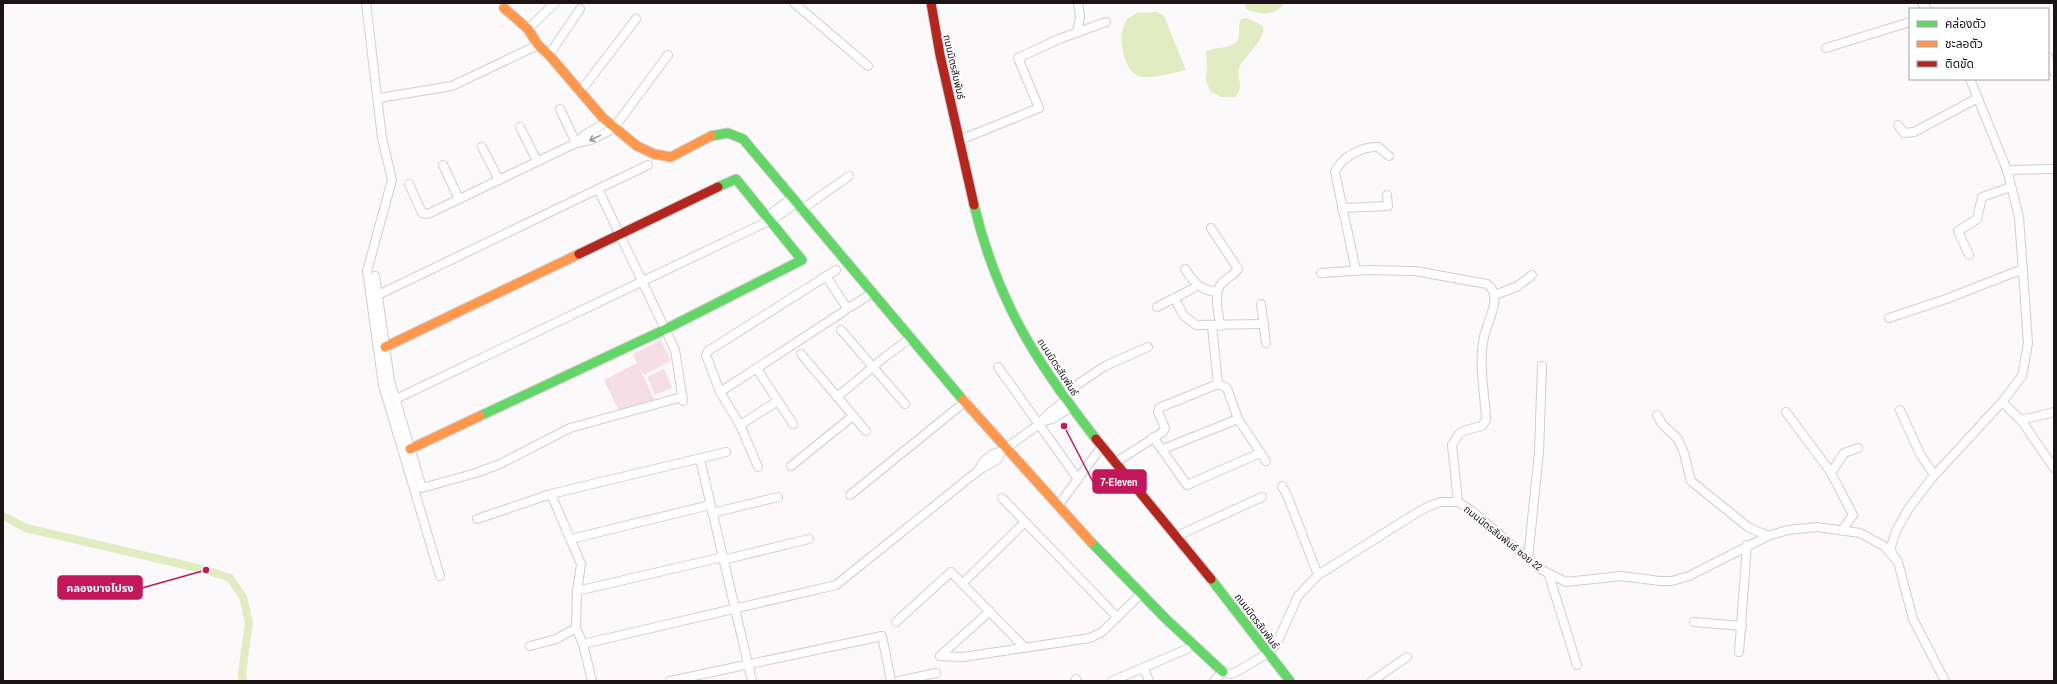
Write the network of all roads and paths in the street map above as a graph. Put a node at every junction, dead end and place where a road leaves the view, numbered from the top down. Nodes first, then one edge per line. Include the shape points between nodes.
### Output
1 (366, 3) edge
2 (555, 3) edge
3 (798, 3) edge
4 (931, 3) edge
5 (1078, 3) edge
6 (504, 8) dead end
7 (580, 9) dead end
8 (636, 19) dead end
9 (1106, 22) dead end
10 (1909, 22) edge
11 (528, 29) junction
12 (1077, 32) junction
13 (538, 45) junction
14 (1826, 48) dead end
15 (549, 55) junction
16 (668, 55) dead end
17 (2049, 60) edge
18 (868, 66) dead end
19 (2054, 72) edge
20 (1970, 80) edge
21 (580, 92) junction
22 (379, 98) junction
23 (1978, 98) junction
24 (560, 109) dead end
25 (610, 125) junction
26 (1898, 125) dead end
27 (520, 127) dead end
28 (960, 140) junction
29 (576, 143) junction
30 (482, 147) dead end
31 (1389, 156) dead end
32 (536, 161) junction
33 (443, 165) dead end
34 (648, 165) dead end
35 (2054, 169) edge
36 (2007, 170) junction
37 (849, 176) dead end
38 (498, 180) junction
39 (409, 184) dead end
40 (2012, 187) junction
41 (598, 189) junction
42 (1387, 195) dead end
43 (459, 199) junction
44 (796, 204) junction
45 (1342, 208) junction
46 (769, 219) junction
47 (1211, 228) dead end
48 (620, 234) junction
49 (1969, 255) dead end
50 (2023, 268) junction
51 (1185, 269) dead end
52 (836, 270) dead end
53 (1356, 271) junction
54 (1322, 273) dead end
55 (1532, 275) dead end
56 (375, 276) dead end
57 (826, 276) junction
58 (643, 280) junction
59 (1192, 289) dead end
60 (871, 292) junction
61 (1217, 292) junction
62 (1495, 294) junction
63 (378, 295) junction
64 (1174, 298) junction
65 (1261, 304) dead end
66 (1157, 307) dead end
67 (847, 308) junction
68 (1889, 318) dead end
69 (1264, 324) junction
70 (1216, 326) junction
71 (666, 329) junction
72 (841, 330) dead end
73 (909, 336) junction
74 (1266, 343) dead end
75 (385, 347) junction
76 (1148, 347) dead end
77 (801, 354) dead end
78 (1542, 366) dead end
79 (873, 367) junction
80 (998, 367) dead end
81 (757, 369) junction
82 (1218, 384) junction
83 (720, 392) junction
84 (837, 397) junction
85 (396, 400) junction
86 (778, 401) junction
87 (966, 401) junction
88 (1066, 401) junction
89 (2002, 402) junction
90 (905, 404) dead end
91 (1900, 410) dead end
92 (1786, 412) dead end
93 (2054, 412) edge
94 (1657, 415) dead end
95 (853, 416) junction
96 (1238, 419) junction
97 (2021, 420) junction
98 (1041, 423) junction
99 (793, 424) dead end
100 (740, 425) junction
101 (866, 431) dead end
102 (1153, 437) junction
103 (1102, 446) junction
104 (1858, 448) dead end
105 (410, 449) junction
106 (1004, 449) junction
107 (1163, 449) junction
108 (726, 452) dead end
109 (1260, 453) junction
110 (700, 459) junction
111 (1266, 461) dead end
112 (1116, 462) junction
113 (791, 466) dead end
114 (758, 467) dead end
115 (2054, 468) edge
116 (1831, 473) junction
117 (1934, 475) junction
118 (1078, 479) junction
119 (1282, 486) dead end
120 (551, 494) junction
121 (850, 495) dead end
122 (778, 497) dead end
123 (1262, 497) dead end
124 (1002, 498) dead end
125 (1458, 502) junction
126 (1058, 506) junction
127 (711, 509) junction
128 (477, 519) dead end
129 (1025, 522) junction
130 (1843, 529) junction
131 (1177, 536) junction
132 (1768, 536) junction
133 (571, 539) junction
134 (809, 539) dead end
135 (1747, 545) junction
136 (723, 559) junction
137 (1528, 559) junction
138 (1898, 562) junction
139 (1318, 575) junction
140 (1549, 575) junction
141 (440, 576) dead end
142 (963, 583) junction
143 (578, 592) junction
144 (1142, 594) junction
145 (735, 610) junction
146 (990, 611) junction
147 (1117, 617) junction
148 (896, 622) dead end
149 (1694, 622) dead end
150 (1742, 626) junction
151 (576, 628) junction
152 (583, 644) junction
153 (530, 646) dead end
154 (1024, 647) junction
155 (1187, 649) dead end
156 (1739, 652) dead end
157 (1268, 654) junction
158 (1407, 657) dead end
159 (748, 664) junction
160 (1577, 665) dead end
161 (1144, 669) junction
162 (1223, 672) junction
163 (936, 673) dead end
164 (592, 681) edge
165 (670, 681) edge
166 (752, 681) edge
167 (891, 681) edge
168 (899, 681) edge
169 (1112, 681) edge
170 (1149, 681) edge
171 (1214, 681) edge
172 (1290, 681) edge
173 (1372, 681) edge
174 (1945, 681) edge

1 - 22 street
2 - 11 street
3 - 18 street
4 - 28 street, ถนนมิตรสัมพันธ์ via 938,52
5 - 12 street via 1080,17
6 - 11 street
7 - 15 street
8 - 21 street
9 - 12 street
10 - 14 street
11 - 13 street
12 - 28 street via 1018,58 1039,108
13 - 15 street
13 - 22 street via 452,86
15 - 21 street
16 - 25 street
17 - 19 street
20 - 23 street
21 - 25 street
22 - 141 street via 382,138 392,180 367,272 383,385
23 - 26 street via 1914,132 1904,133
23 - 36 street
24 - 29 street
25 - 29 street via 591,140
25 - 44 street via 646,150 663,157 671,157 715,135 734,134 743,139
27 - 32 street
28 - 88 street, ถนนมิตรสัมพันธ์ via 972,197 1001,292 1035,353
29 - 32 street
30 - 38 street
31 - 45 street via 1383,150 1374,147 1342,161 1335,172
32 - 38 street
33 - 43 street
34 - 41 street
35 - 36 street
36 - 40 street
37 - 44 street
38 - 43 street
39 - 43 street via 422,213 428,214
40 - 49 street via 1982,197 1977,219 1958,231
40 - 50 street via 2019,217
41 - 48 street
41 - 63 street
42 - 45 street via 1388,206
44 - 46 street via 775,218
44 - 60 street
45 - 53 street
46 - 48 street via 736,179
46 - 58 street
46 - 71 street via 802,260
47 - 61 street via 1238,270 1222,283
48 - 58 street
48 - 75 street
50 - 68 street
50 - 89 street via 2028,343 2022,376
51 - 61 street via 1197,286 1206,291
52 - 57 street
53 - 54 street
53 - 62 street via 1415,271 1442,275 1486,284 1493,288
55 - 62 street via 1518,286
56 - 63 street
57 - 67 street
57 - 83 street via 708,351 706,355
58 - 71 street
58 - 85 street
59 - 64 street
60 - 67 street
60 - 73 street
61 - 70 street
62 - 125 street via 1482,352 1486,420 1482,426 1459,434 1452,445
63 - 75 street
64 - 66 street
64 - 70 street via 1188,322
65 - 69 street
67 - 81 street
69 - 70 street
69 - 74 street
70 - 82 street
71 - 105 street
71 - 105 street via 675,350 683,399 570,428 500,464 422,488
72 - 79 street
73 - 79 street
73 - 87 street
75 - 85 street via 390,381
76 - 88 street via 1105,366
77 - 84 street
78 - 137 street via 1539,452
79 - 84 street
79 - 90 street
80 - 98 street
81 - 83 street
81 - 86 street
82 - 96 street via 1227,388
82 - 102 street via 1159,408 1158,412 1165,428
83 - 100 street
84 - 95 street
85 - 105 street
86 - 99 street
86 - 100 street
87 - 106 street
87 - 121 street
88 - 98 street via 1052,419
88 - 103 street, ถนนมิตรสัมพันธ์
89 - 97 street
89 - 117 street
91 - 117 street via 1920,454
92 - 116 street
93 - 97 street
94 - 132 street via 1662,424 1678,439 1691,481 1748,528
95 - 101 street
95 - 113 street
96 - 107 street
96 - 109 street
97 - 115 street
98 - 106 street
98 - 118 street
100 - 114 street
102 - 107 street
102 - 112 street
103 - 112 street, ถนนมิตรสัมพันธ์
103 - 118 street
104 - 116 street via 1844,453
106 - 126 street
106 - 145 street via 985,460 979,470 836,585
107 - 109 street via 1187,485
108 - 110 street
109 - 111 street
110 - 120 street
110 - 127 street
112 - 131 street, ถนนมิตรสัมพันธ์
116 - 130 street via 1853,515
117 - 138 street via 1909,508 1896,531 1890,550
118 - 126 street
119 - 139 street
120 - 128 street
120 - 133 street
122 - 127 street
123 - 131 street
124 - 129 street
125 - 137 street, ถนนมิตรสัมพันธ์ ซอย 22 via 1472,510
125 - 139 street, ถนนมิตรสัมพันธ์ ซอย 22 via 1442,502 1429,506
126 - 144 street
127 - 133 street
127 - 136 street
129 - 142 street
129 - 147 street
130 - 132 street, ถนนมิตรสัมพันธ์ ซอย 22 via 1817,527 1788,530
130 - 138 street, ถนนมิตรสัมพันธ์ ซอย 22 via 1860,533 1884,546
131 - 157 street, ถนนมิตรสัมพันธ์
132 - 135 street, ถนนมิตรสัมพันธ์ ซอย 22
133 - 143 street via 581,564
134 - 136 street
135 - 140 street, ถนนมิตรสัมพันธ์ ซอย 22 via 1689,576 1672,581 1621,576 1566,582
135 - 150 street
136 - 143 street
136 - 145 street
137 - 140 street, ถนนมิตรสัมพันธ์ ซอย 22
138 - 174 street via 1913,619
139 - 157 street, ถนนมิตรสัมพันธ์ ซอย 22 via 1298,596 1276,645
140 - 160 street
142 - 146 street
142 - 148 street via 951,572
143 - 151 street
144 - 147 street
144 - 162 street
145 - 152 street
145 - 159 street
146 - 154 street
146 - 154 street via 940,656 963,657
147 - 154 street via 1102,632 1090,638
149 - 150 street
150 - 156 street
151 - 152 street
151 - 153 street via 556,639
152 - 164 street
155 - 161 street
157 - 162 street via 1231,674
157 - 172 street, ถนนมิตรสัมพันธ์
158 - 173 street
159 - 165 street
159 - 166 street
159 - 167 street via 882,636
161 - 169 street
161 - 170 street
162 - 171 street
163 - 168 street

